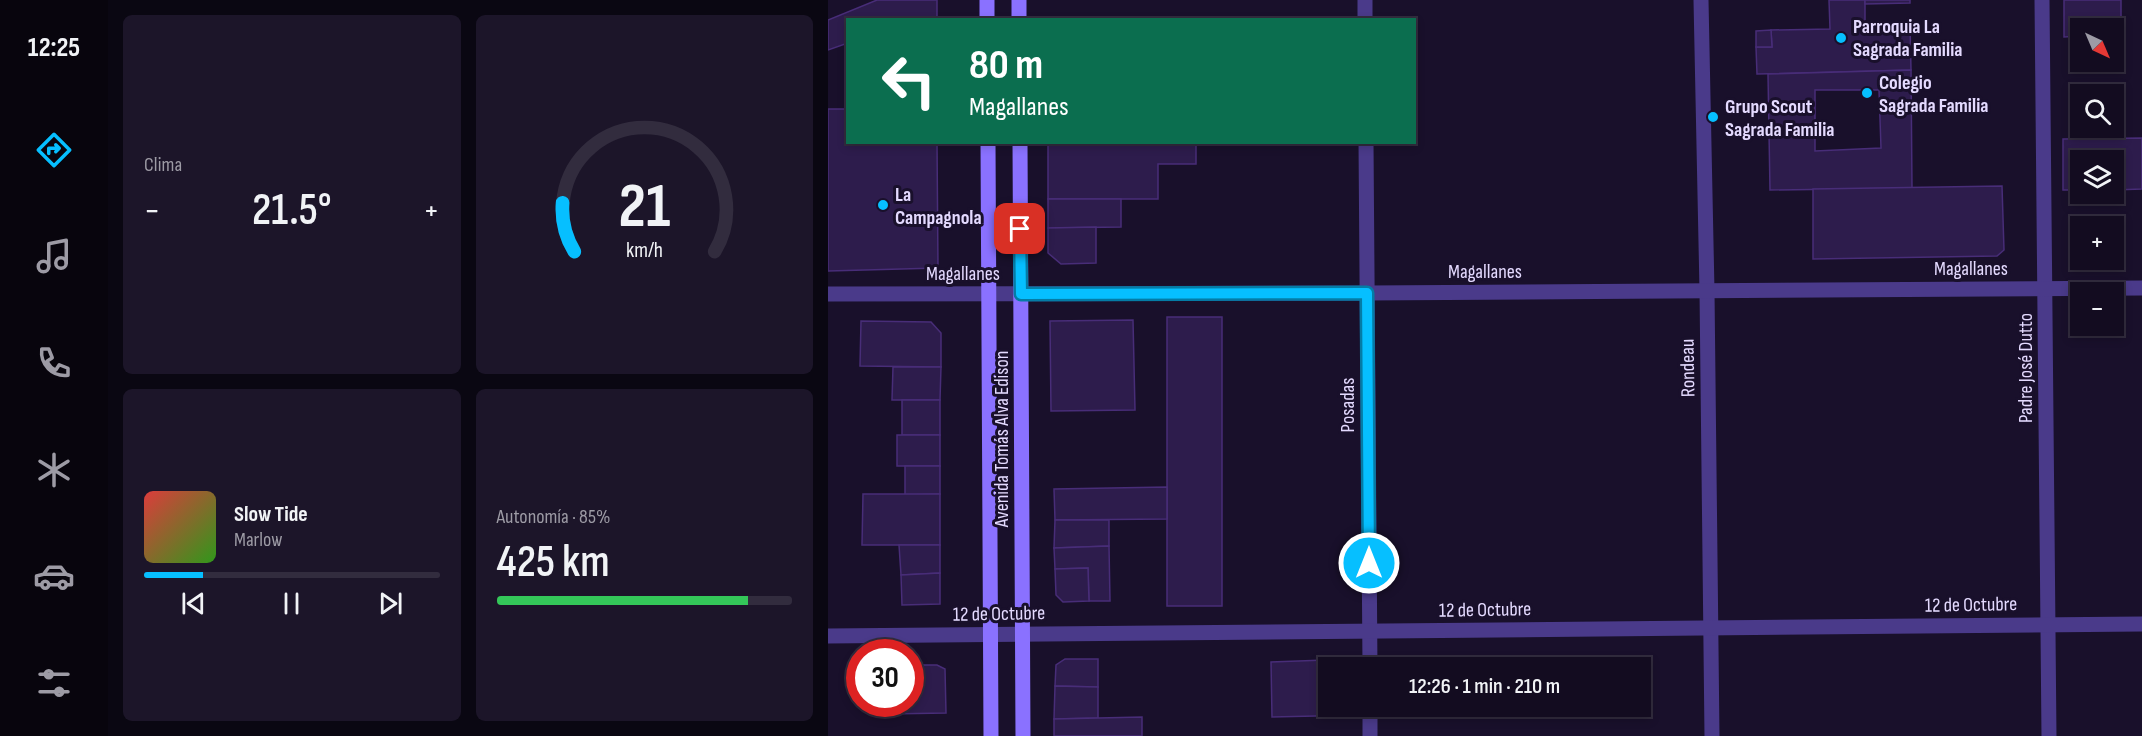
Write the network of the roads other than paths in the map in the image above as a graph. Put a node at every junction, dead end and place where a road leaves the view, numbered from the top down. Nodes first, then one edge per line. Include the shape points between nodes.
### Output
1 (987, 0) edge
2 (1019, 0) edge
3 (1365, 0) edge
4 (1701, 0) edge
5 (2042, 0) edge
6 (987, 18) edge
7 (1019, 18) edge
8 (1365, 18) edge
9 (988, 144) edge
10 (1020, 144) edge
11 (1366, 144) edge
12 (2045, 288) junction
13 (2142, 288) edge
14 (1707, 291) junction
15 (1367, 293) junction
16 (828, 294) edge
17 (989, 294) junction
18 (1021, 294) junction
19 (2048, 624) junction
20 (2142, 624) edge
21 (1712, 628) junction
22 (1369, 631) junction
23 (991, 634) junction
24 (1023, 634) junction
25 (828, 636) edge
26 (1370, 657) edge
27 (1370, 717) edge
28 (991, 736) edge
29 (1023, 736) edge
30 (1370, 736) edge
31 (1712, 736) edge
32 (2049, 736) edge

1 - 6 main road
2 - 7 main road
3 - 8 street
4 - 14 street, Rondeau
5 - 12 street, Padre José Dutto
9 - 17 main road, Avenida Tomás Alva Edison
10 - 18 main road, Avenida Tomás Alva Edison
11 - 15 street, Posadas
12 - 13 street, Magallanes
12 - 14 street, Magallanes
12 - 19 street, Padre José Dutto
14 - 15 street, Magallanes
14 - 21 street, Rondeau
15 - 18 street, Magallanes
15 - 22 street, Posadas
16 - 17 street, Magallanes
17 - 18 street, Magallanes
17 - 23 main road, Avenida Tomás Alva Edison
18 - 24 main road, Avenida Tomás Alva Edison
19 - 20 street, 12 de Octubre
19 - 21 street, 12 de Octubre
19 - 32 street, Padre José Dutto
21 - 22 street, 12 de Octubre
21 - 31 street, Rondeau
22 - 24 street, 12 de Octubre
22 - 26 street, Posadas
23 - 24 street, 12 de Octubre
23 - 25 street, 12 de Octubre
23 - 28 main road, Avenida Tomás Alva Edison
24 - 29 main road, Avenida Tomás Alva Edison
27 - 30 street

